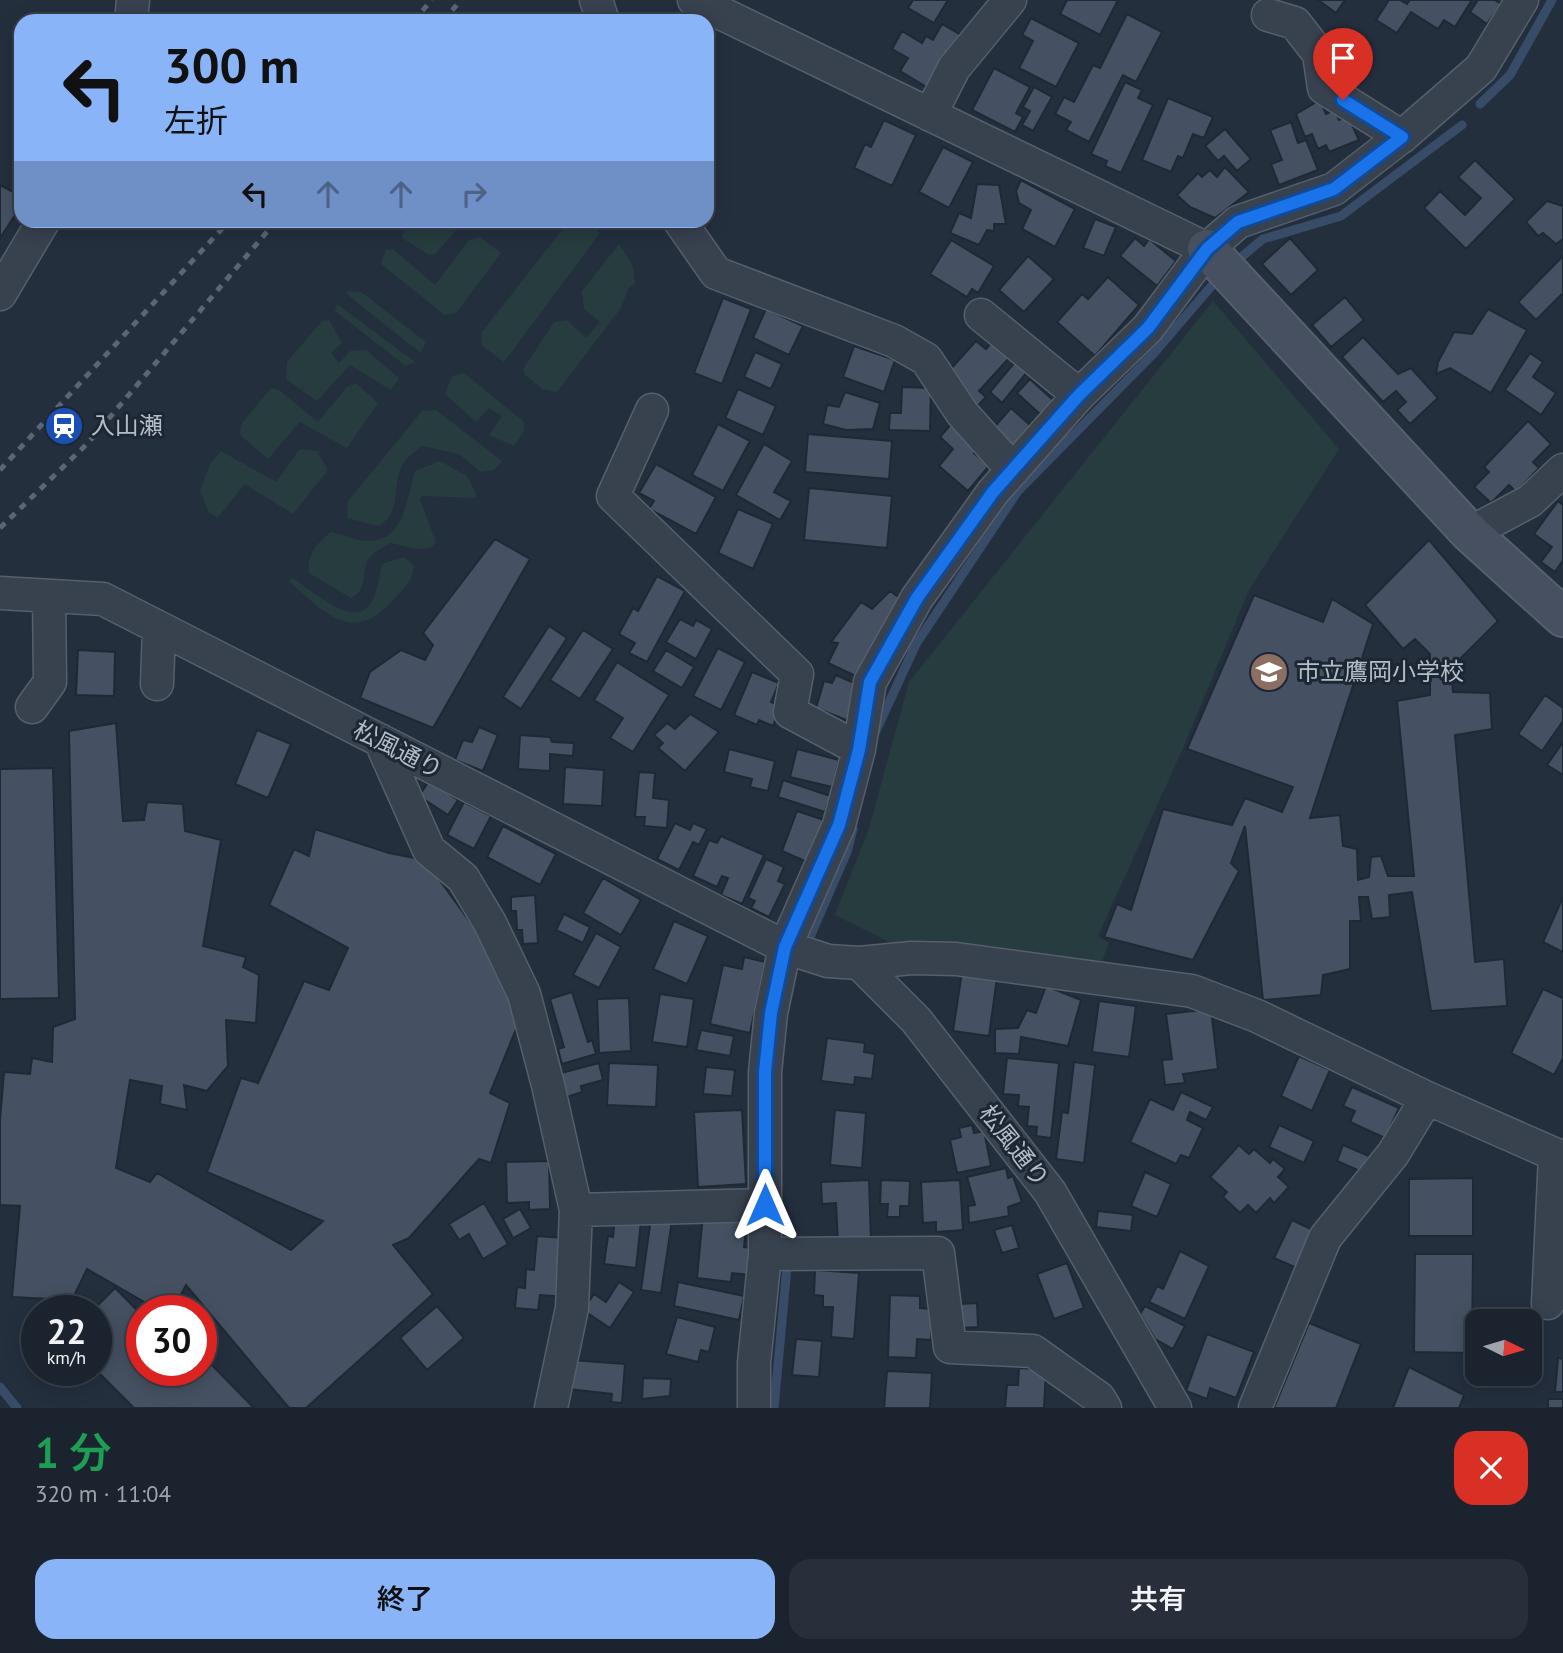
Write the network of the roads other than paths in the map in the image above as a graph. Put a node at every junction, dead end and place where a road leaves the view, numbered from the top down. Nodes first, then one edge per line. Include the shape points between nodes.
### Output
1 (694, 0) edge
2 (1010, 0) edge
3 (1522, 0) edge
4 (1268, 15) dead end
5 (930, 115) junction
6 (1402, 137) junction
7 (39, 228) edge
8 (684, 228) edge
9 (1211, 253) junction
10 (0, 294) edge
11 (981, 315) dead end
12 (1079, 395) junction
13 (653, 410) dead end
14 (1013, 470) junction
15 (1563, 470) edge
16 (1470, 533) junction
17 (0, 593) edge
18 (49, 597) junction
19 (1563, 617) edge
20 (159, 628) junction
21 (157, 684) dead end
22 (32, 707) dead end
23 (380, 740) junction
24 (859, 750) junction
25 (789, 948) junction
26 (844, 962) junction
27 (1427, 1098) junction
28 (1559, 1157) edge
29 (765, 1205) junction
30 (576, 1210) junction
31 (765, 1254) junction
32 (1548, 1303) dead end
33 (551, 1408) edge
34 (754, 1408) edge
35 (1105, 1408) edge
36 (1175, 1408) edge
37 (1255, 1408) edge

1 - 5 street
2 - 5 street via 954,68
3 - 6 street via 1481,68
4 - 6 street via 1295,23 1319,54 1324,88
5 - 9 street
6 - 9 street via 1334,189 1238,222
7 - 10 street
8 - 14 street via 716,274 894,341 926,359 962,413
9 - 12 street via 1148,328
9 - 16 street
11 - 12 street
12 - 14 street
13 - 24 street via 613,496 797,674 790,712
14 - 24 street via 917,598 870,682
15 - 16 street via 1530,501
16 - 19 street
17 - 18 street, 松風通り
18 - 20 street, 松風通り via 103,599
18 - 22 street via 50,682
20 - 21 street
20 - 23 street, 松風通り
23 - 25 street, 松風通り
23 - 30 street via 429,850 463,877 524,994
24 - 25 street via 839,825
25 - 26 street, 松風通り
25 - 29 street via 771,1013 765,1072
26 - 27 street via 956,959 1192,990 1257,1016
26 - 36 street, 松風通り via 916,1020 1050,1192
27 - 28 street
27 - 37 street via 1393,1154 1325,1238
28 - 32 street
29 - 30 street
29 - 31 street
30 - 33 street via 572,1308
31 - 34 street
31 - 35 street via 938,1254 950,1347 1033,1351 1100,1398

